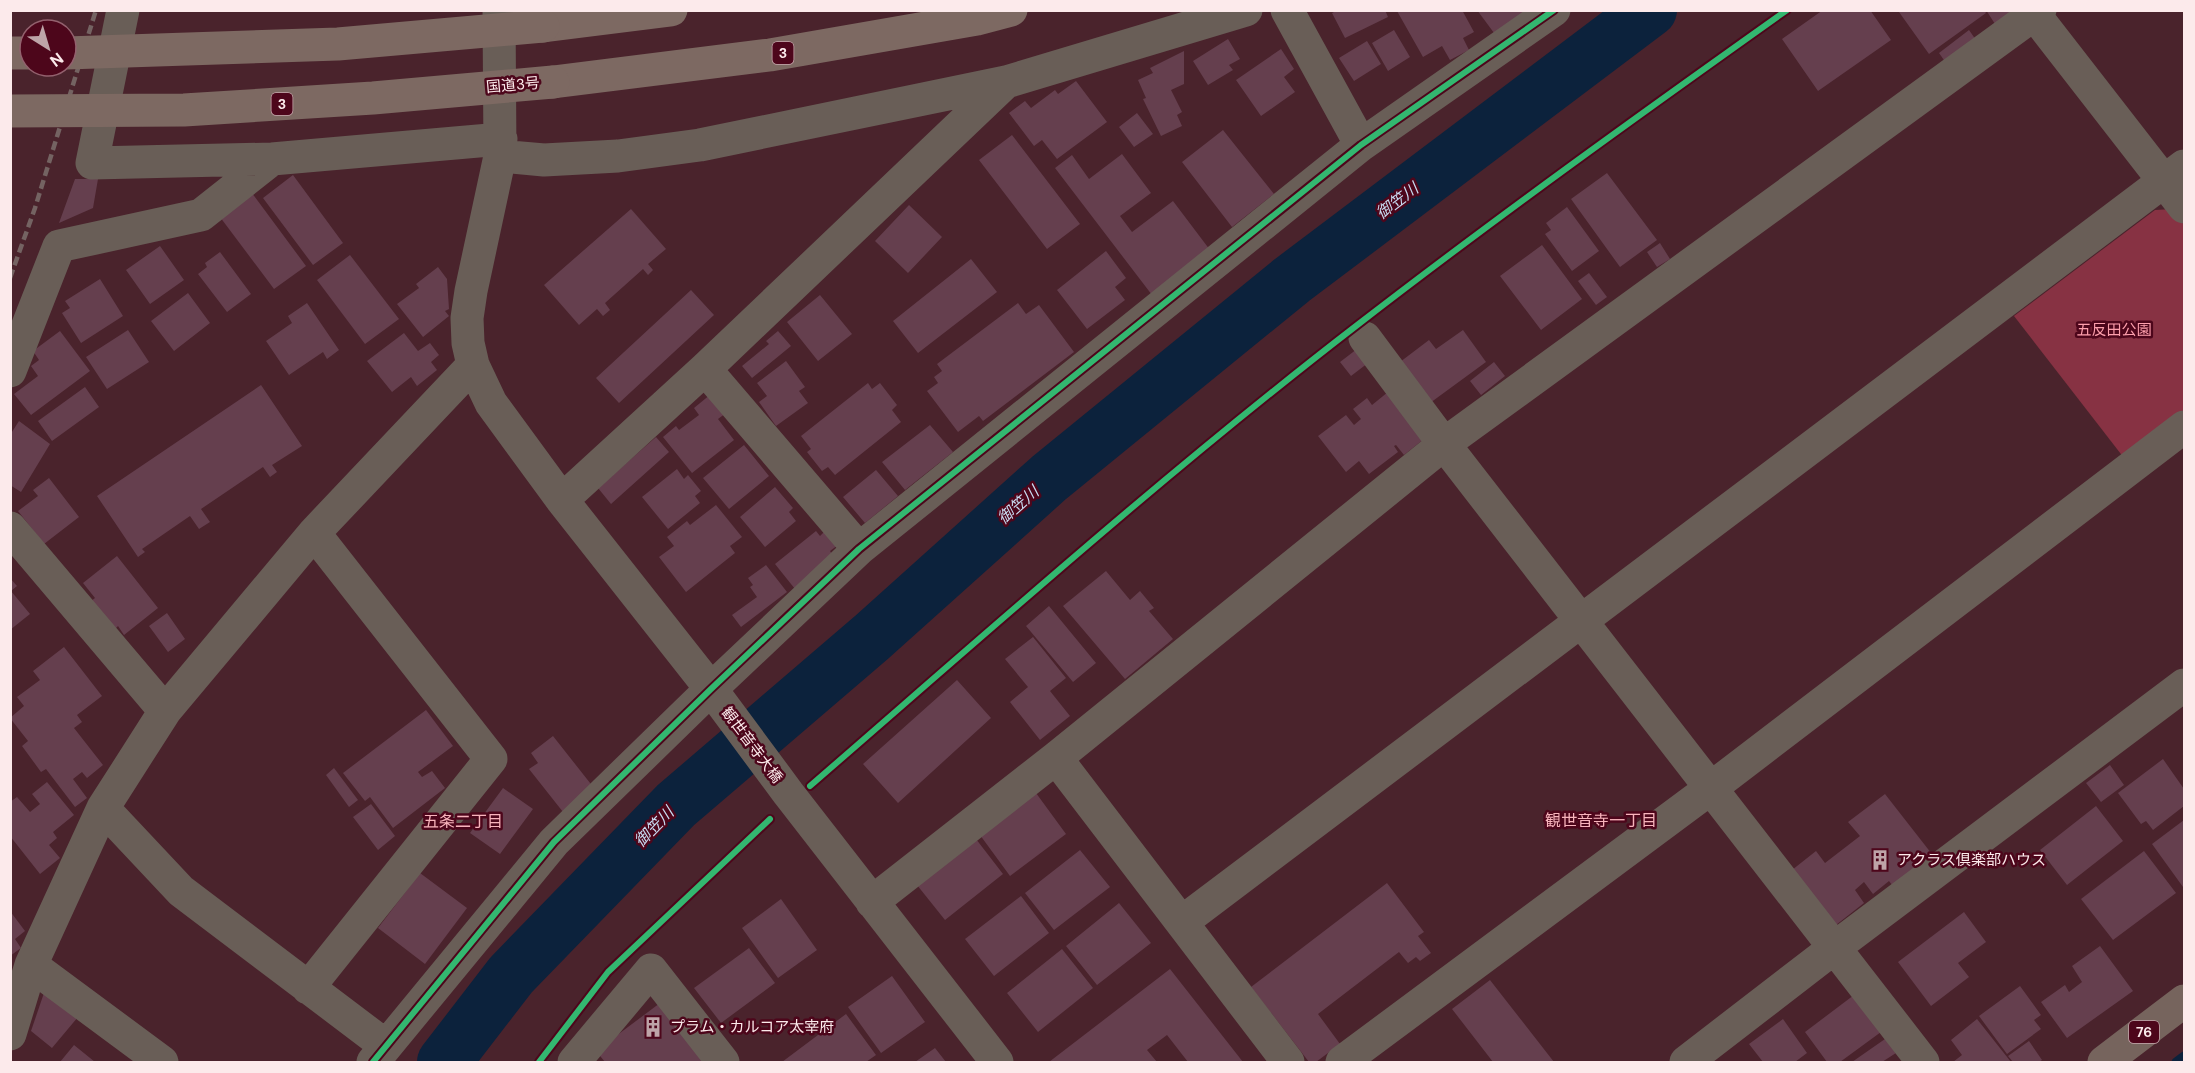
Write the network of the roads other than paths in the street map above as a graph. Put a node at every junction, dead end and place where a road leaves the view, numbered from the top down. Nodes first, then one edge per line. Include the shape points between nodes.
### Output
1 (123, 10) edge
2 (499, 10) edge
3 (671, 10) edge
4 (1011, 10) edge
5 (1246, 10) edge
6 (1287, 10) edge
7 (1554, 10) edge
8 (2035, 12) edge
9 (78, 53) edge
10 (1006, 82) junction
11 (10, 111) edge
12 (1361, 145) junction
13 (501, 148) junction
14 (272, 159) junction
15 (2174, 173) edge
16 (2184, 207) edge
17 (1365, 338) dead end
18 (473, 365) junction
19 (705, 369) junction
20 (10, 371) edge
21 (2184, 428) edge
22 (1444, 444) junction
23 (562, 500) junction
24 (10, 528) edge
25 (314, 533) junction
26 (859, 549) junction
27 (1583, 621) junction
28 (2184, 686) edge
29 (714, 693) junction
30 (165, 711) junction
31 (1056, 758) junction
32 (1711, 788) junction
33 (103, 808) junction
34 (872, 902) junction
35 (1182, 922) junction
36 (1834, 948) junction
37 (31, 965) junction
38 (308, 988) junction
39 (2184, 1001) edge
40 (10, 1034) edge
41 (380, 1054) edge
42 (162, 1062) edge
43 (574, 1062) edge
44 (723, 1062) edge
45 (997, 1062) edge
46 (1288, 1062) edge
47 (1342, 1062) edge
48 (1686, 1062) edge
49 (1923, 1062) edge
50 (2104, 1062) edge

1 - 14 street via 92,163
2 - 13 street, 観世音寺大橋
3 - 9 highway, bridge via 338,44
4 - 11 highway, 国道3号 / 3, bridge via 770,56 553,82 184,110
5 - 10 street
6 - 12 street
7 - 12 street
8 - 15 street
8 - 22 street
10 - 13 street via 700,145 618,156 544,160
10 - 19 street
12 - 26 street
13 - 14 street
13 - 18 street, 観世音寺大橋 via 467,318
14 - 20 street via 201,215 59,246
15 - 16 street
15 - 27 street
17 - 22 street
18 - 23 street, 観世音寺大橋 via 490,403
18 - 25 street
19 - 23 street
19 - 26 street
21 - 32 street
22 - 27 street
22 - 31 street
23 - 29 street, 観世音寺大橋
24 - 30 street
25 - 30 street
25 - 38 street via 491,759
26 - 29 street
27 - 32 street
27 - 35 street
28 - 36 street
29 - 34 street, 観世音寺大橋
29 - 41 street via 554,842
30 - 33 street
31 - 34 street
31 - 35 street
32 - 36 street
32 - 47 street
33 - 37 street
33 - 38 street via 182,891
34 - 45 street, 観世音寺大橋
35 - 46 street
36 - 48 street
36 - 49 street
37 - 40 street
37 - 42 street
38 - 41 street
39 - 50 main road, 76
43 - 44 street via 651,970

